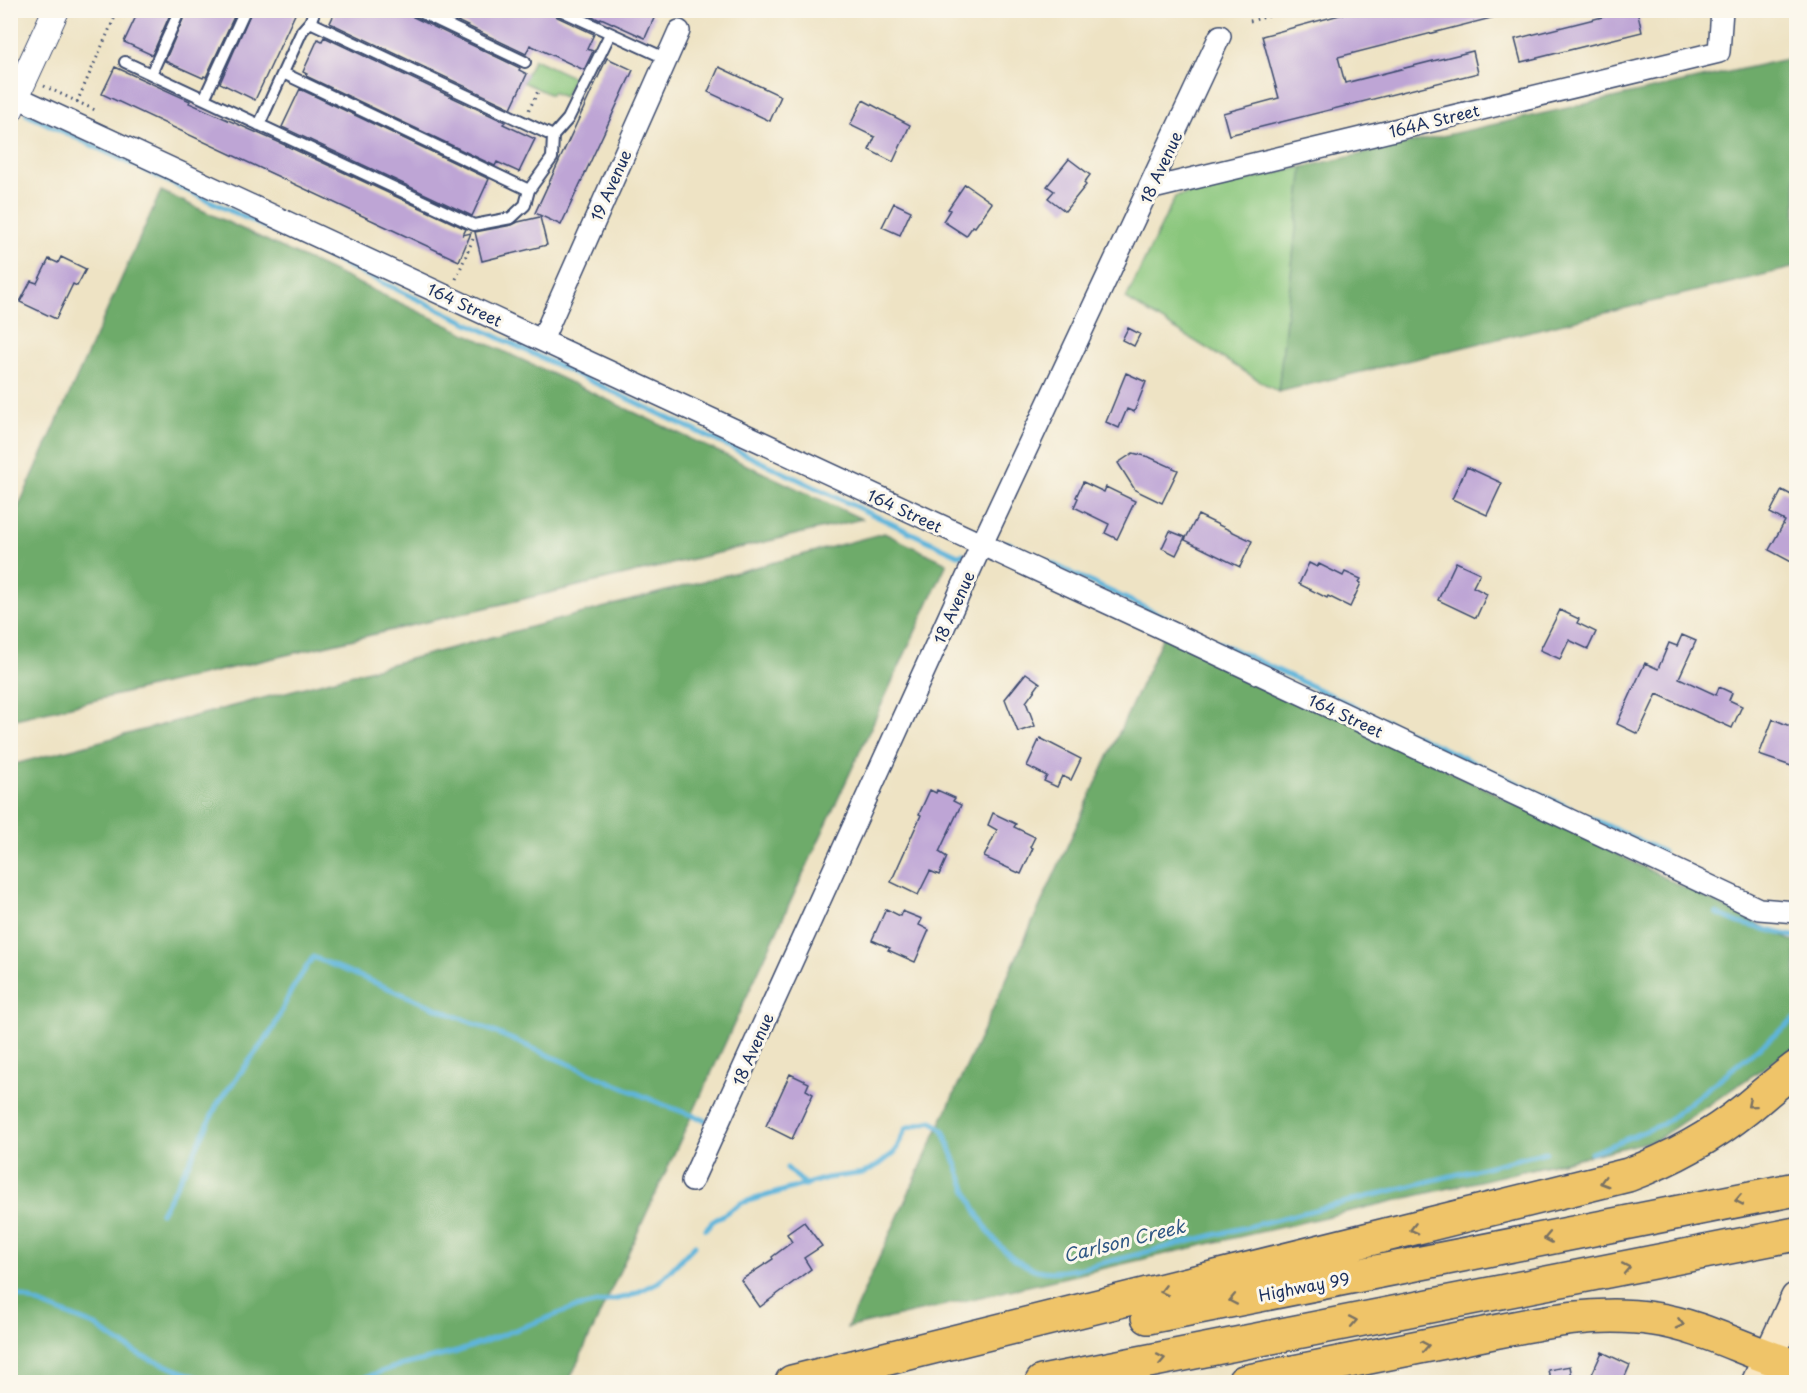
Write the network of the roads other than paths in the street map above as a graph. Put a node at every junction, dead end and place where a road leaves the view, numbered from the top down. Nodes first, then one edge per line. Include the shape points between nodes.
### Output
1 (56, 10) edge
2 (180, 10) edge
3 (245, 10) edge
4 (315, 10) edge
5 (416, 10) edge
6 (560, 10) edge
7 (1722, 10) edge
8 (310, 22) junction
9 (679, 31) dead end
10 (610, 34) junction
11 (1220, 36) dead end
12 (667, 59) junction
13 (125, 62) dead end
14 (525, 62) dead end
15 (282, 73) junction
16 (151, 74) junction
17 (204, 99) junction
18 (14, 104) edge
19 (259, 125) junction
20 (553, 136) junction
21 (1149, 189) junction
22 (529, 190) junction
23 (542, 340) junction
24 (981, 546) junction
25 (1797, 912) edge
26 (1797, 1068) edge
27 (692, 1181) dead end
28 (1797, 1189) edge
29 (1797, 1234) edge
30 (1797, 1298) edge
31 (1774, 1368) edge
32 (792, 1383) edge
33 (811, 1383) edge
34 (1042, 1383) edge
35 (1244, 1383) edge

1 - 18 street
2 - 16 lane
3 - 17 lane
4 - 8 lane
5 - 14 lane
6 - 10 lane
7 - 21 street, 164A Street via 1719,52
8 - 15 lane
8 - 20 lane
9 - 12 street, 19 Avenue
10 - 12 lane
10 - 20 lane via 568,119
11 - 21 street, 18 Avenue
12 - 23 street, 19 Avenue
13 - 16 lane
15 - 19 lane
15 - 22 lane
16 - 17 lane
17 - 19 lane
18 - 23 street, 164 Street
19 - 22 lane via 474,225 511,218 525,205
20 - 22 lane via 552,158
21 - 24 street, 18 Avenue
23 - 24 street, 164 Street
24 - 25 street, 164 Street via 1759,909
24 - 27 street, 18 Avenue
26 -> 32 highway via 1687,1149 1628,1175
28 -> 33 highway, Highway 99
34 -> 29 highway
30 - 31 main road
35 -> 31 highway via 1553,1321 1607,1316 1674,1322

